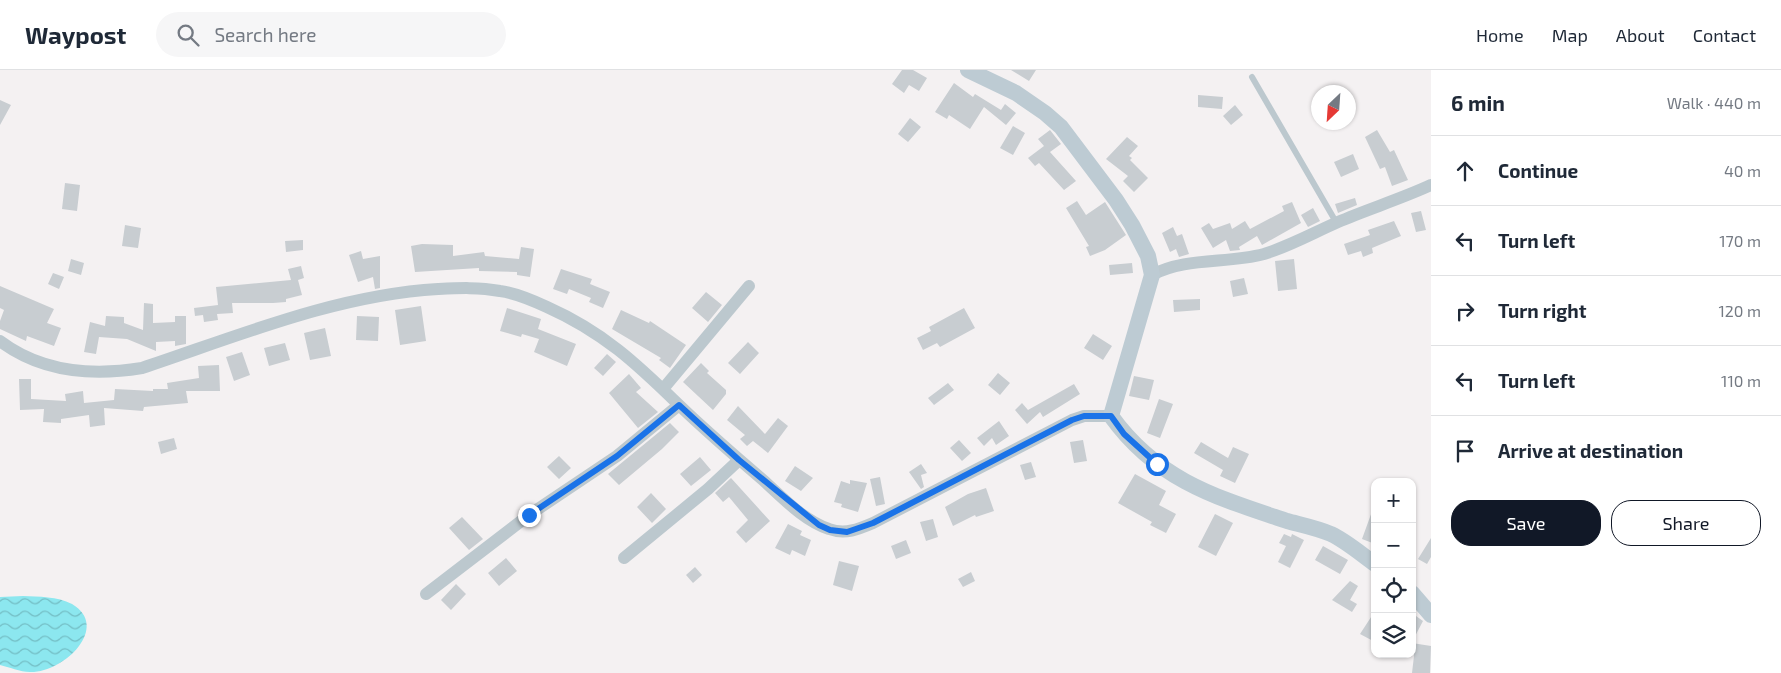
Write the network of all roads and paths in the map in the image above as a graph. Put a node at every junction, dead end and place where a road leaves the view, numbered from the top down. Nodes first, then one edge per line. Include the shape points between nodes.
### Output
1 (968, 70) edge
2 (1252, 76) dead end
3 (1431, 186) edge
4 (1336, 222) junction
5 (1152, 275) junction
6 (749, 286) dead end
7 (0, 341) edge
8 (663, 388) junction
9 (679, 405) junction
10 (1111, 416) junction
11 (739, 460) junction
12 (624, 558) dead end
13 (1371, 561) edge
14 (426, 594) dead end
15 (1416, 597) edge
16 (1431, 614) edge

1 - 5 street via 1016,93 1062,127 1132,225 1148,256
2 - 4 lane
3 - 4 street
4 - 5 street via 1264,254 1244,259 1180,264
5 - 10 street
6 - 8 street
7 - 8 street via 12,350 50,365 88,373 115,372 142,368 307,313 364,298 474,287 527,298 569,316 614,345
8 - 9 street
9 - 11 street
9 - 14 street via 617,456 529,515
10 - 11 street via 1084,416 1072,420 873,523 847,532 819,525
10 - 13 street via 1140,450 1193,487 1333,535
11 - 12 street
15 - 16 street

